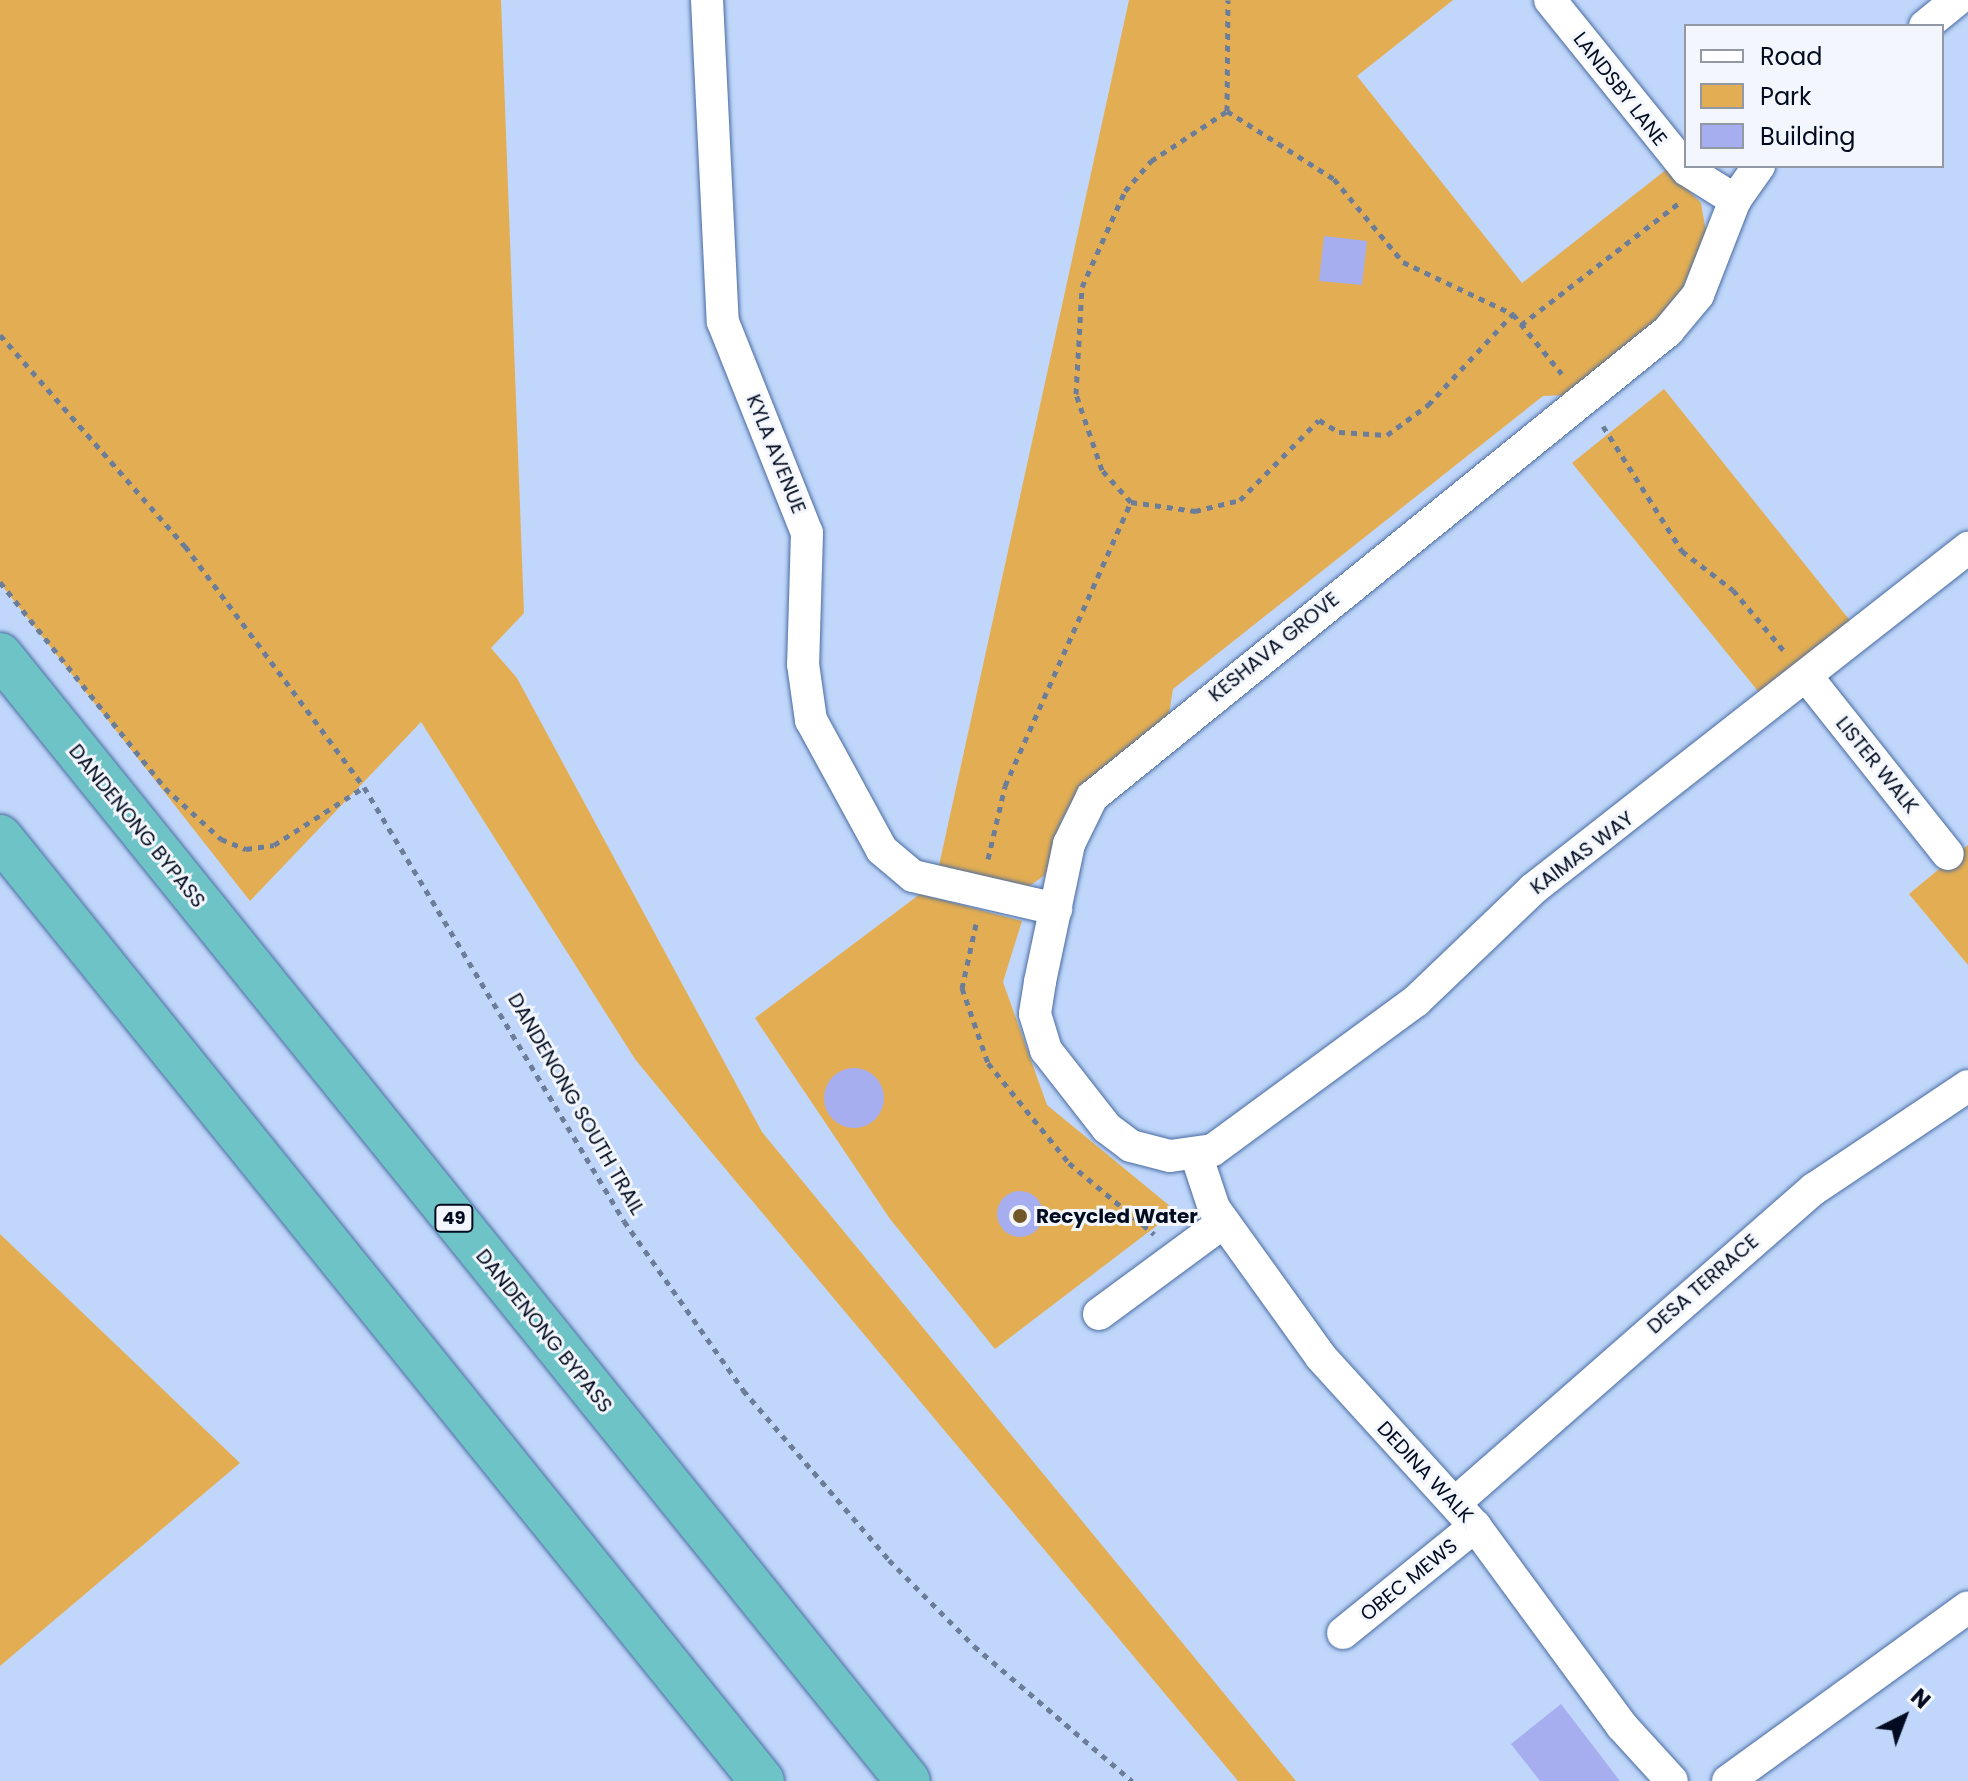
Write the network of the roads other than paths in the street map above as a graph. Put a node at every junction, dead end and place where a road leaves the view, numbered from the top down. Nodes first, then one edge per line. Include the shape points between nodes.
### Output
1 (707, 0) edge
2 (1550, 0) edge
3 (1957, 0) edge
4 (1927, 24) edge
5 (1684, 165) edge
6 (1688, 168) edge
7 (1758, 168) edge
8 (1735, 200) junction
9 (1968, 548) edge
10 (0, 655) edge
11 (1807, 677) junction
12 (0, 837) edge
13 (1948, 854) dead end
14 (1056, 909) junction
15 (1968, 1086) edge
16 (1196, 1154) junction
17 (1224, 1222) junction
18 (1099, 1314) dead end
19 (1465, 1515) junction
20 (1968, 1607) edge
21 (1343, 1633) dead end
22 (762, 1781) edge
23 (908, 1781) edge
24 (1672, 1781) edge
25 (1728, 1781) edge

1 - 14 street, KYLA AVENUE via 723,322 807,533 804,691 811,720 882,850 913,876
2 - 5 street, LANDSBY LANE
3 - 4 street
6 - 8 street, LANDSBY LANE
7 - 8 street, KESHAVA GROVE
8 - 14 street, KESHAVA GROVE via 1686,313 1106,783 1075,823
9 - 11 street, KAIMAS WAY
10 - 23 highway, DANDENONG BYPASS / 49
11 - 13 street, LISTER WALK
11 - 16 street, KAIMAS WAY via 1533,889 1393,1019 1238,1134
12 - 22 highway
14 - 16 street, KESHAVA GROVE via 1035,1014 1046,1050 1118,1137 1149,1153
15 - 19 street, DESA TERRACE via 1814,1189
16 - 17 street, DEDINA WALK via 1203,1190
17 - 18 street
17 - 19 street, DEDINA WALK via 1321,1357
19 - 21 street, OBEC MEWS
19 - 24 street, DEDINA WALK via 1622,1726
20 - 25 street

